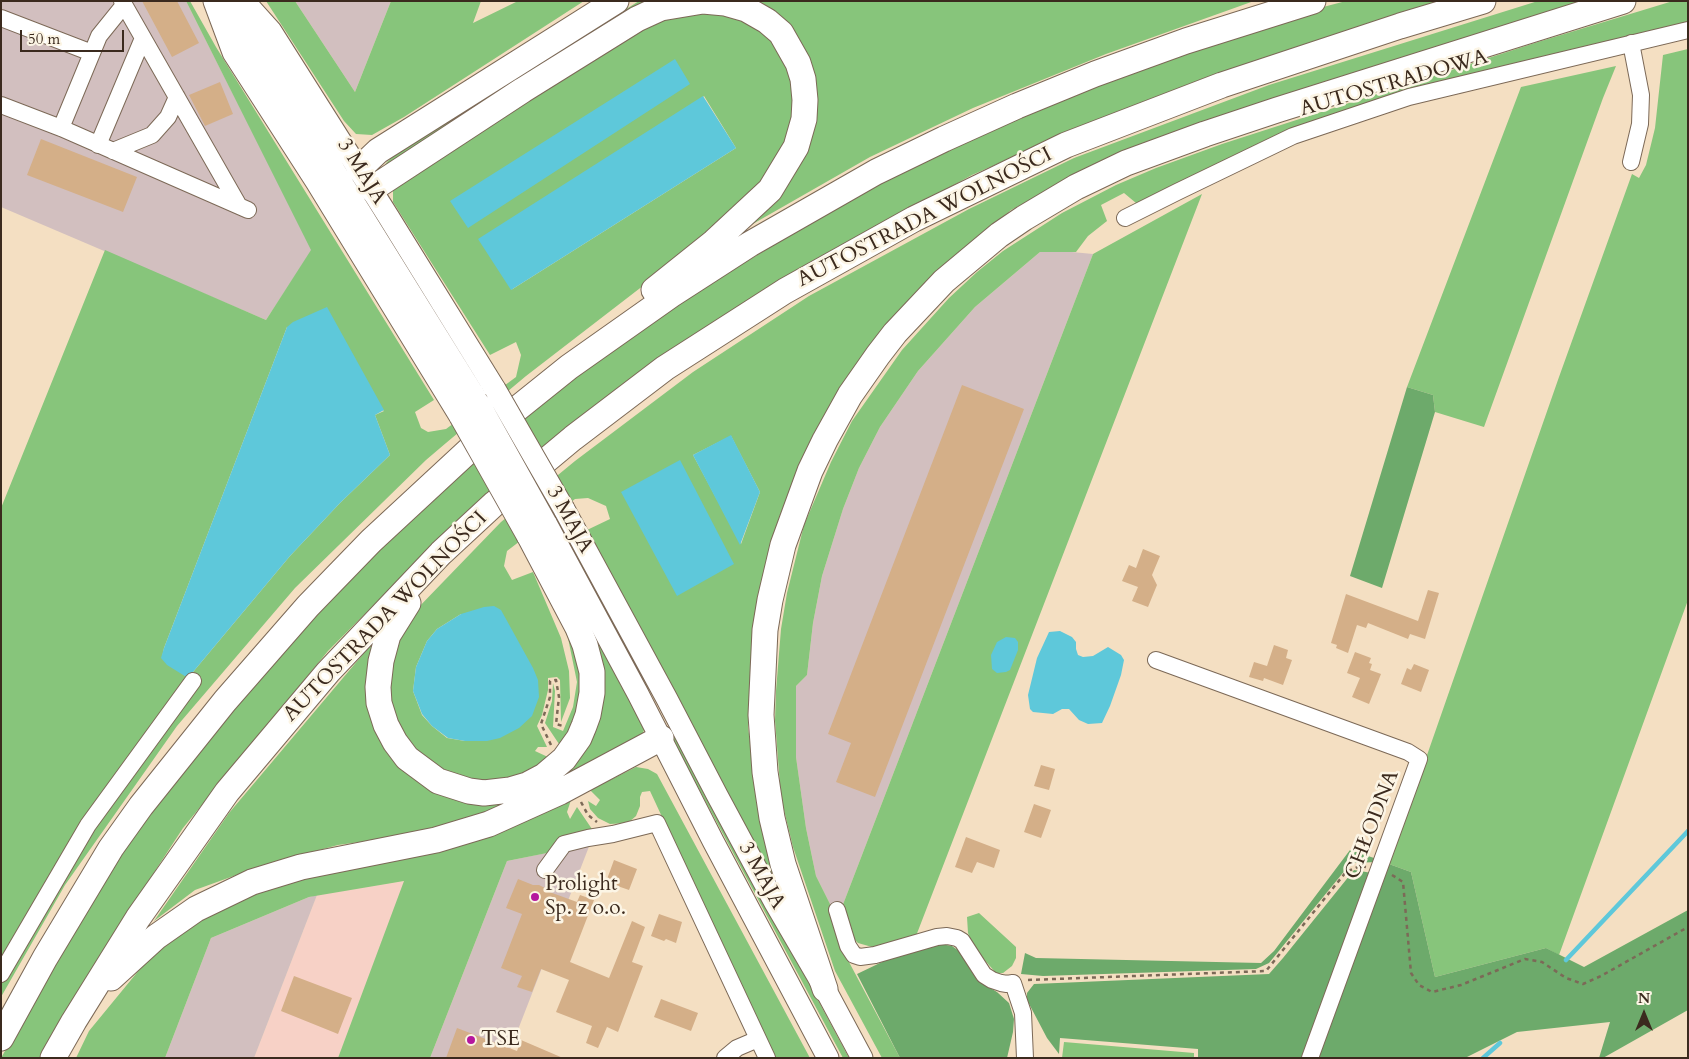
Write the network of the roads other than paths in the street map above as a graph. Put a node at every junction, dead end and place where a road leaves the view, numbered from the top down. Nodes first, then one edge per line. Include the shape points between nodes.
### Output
1 (216, 1) edge
2 (229, 1) edge
3 (244, 1) edge
4 (616, 1) edge
5 (1313, 1) edge
6 (1483, 1) edge
7 (1623, 1) edge
8 (123, 3) edge
9 (1, 18) edge
10 (1688, 30) edge
11 (143, 38) junction
12 (1631, 43) junction
13 (92, 53) junction
14 (177, 97) junction
15 (1, 105) edge
16 (61, 128) junction
17 (106, 148) junction
18 (1631, 162) dead end
19 (359, 183) junction
20 (1125, 218) dead end
21 (569, 367) junction
22 (470, 409) junction
23 (538, 529) junction
24 (441, 552) junction
25 (1156, 660) dead end
26 (193, 681) dead end
27 (667, 699) junction
28 (660, 738) junction
29 (545, 870) dead end
30 (837, 910) dead end
31 (1, 974) edge
32 (825, 989) junction
33 (74, 1021) junction
34 (1, 1038) edge
35 (758, 1039) junction
36 (53, 1058) edge
37 (725, 1058) edge
38 (767, 1058) edge
39 (828, 1058) edge
40 (862, 1058) edge
41 (1025, 1058) edge
42 (1310, 1058) edge

1 - 22 highway via 235,52
2 - 19 main road, 3 MAJA
3 - 19 main road, 3 MAJA via 272,31
4 - 19 highway via 378,152
5 - 21 highway via 1095,74 1017,106 893,164 750,244
6 - 24 highway, AUTOSTRADA WOLNOŚCI via 1222,85 1066,145 914,219 785,291 666,368 573,438
7 - 32 highway via 1268,113 1126,164 1076,187 1000,235 944,281 895,333 850,395 810,471 783,545 765,630 761,715 772,818 783,864
8 - 11 street
8 - 13 street via 99,36
9 - 13 street
10 - 12 street, AUTOSTRADOWA
11 - 14 street
11 - 17 street
12 - 18 street via 1641,95 1640,124
12 - 20 street, AUTOSTRADOWA via 1409,97 1294,136
13 - 16 street
14 - 17 street via 168,116 152,135
14 - 17 street via 244,208
15 - 16 street
16 - 17 street
19 - 21 highway via 531,85 637,19 661,8 703,1 725,3 746,9 767,21 781,34 798,63 803,79 804,119 796,147 782,172 770,190 714,242 658,285
19 - 22 main road, 3 MAJA
19 - 27 main road, 3 MAJA, bridge via 495,389
21 - 34 highway via 493,428 371,542 308,606 225,701 111,848
22 - 23 highway, bridge
23 - 24 highway via 585,645 592,672 592,693 579,738 564,759 544,776 510,790 484,793 438,781 406,758 382,714 378,676 388,635
23 - 28 main road, 3 MAJA via 638,694
24 - 33 highway, AUTOSTRADA WOLNOŚCI via 328,672 227,792 138,918
25 - 42 street, CHŁODNA via 1420,759
26 - 31 street via 88,825
27 - 28 main road
27 - 32 main road, 3 MAJA via 716,795
28 - 33 highway via 560,792 489,824 436,840 301,868 252,882 196,909 156,936 114,975
28 - 39 main road, 3 MAJA
29 - 35 street via 564,844 657,823
30 - 41 street via 848,946 854,955 860,957 937,937 947,936 962,941 984,975 1001,983 1013,983 1023,1013
32 - 40 main road, 3 MAJA
33 - 36 highway, AUTOSTRADA WOLNOŚCI
35 - 37 street via 737,1048
35 - 38 street

